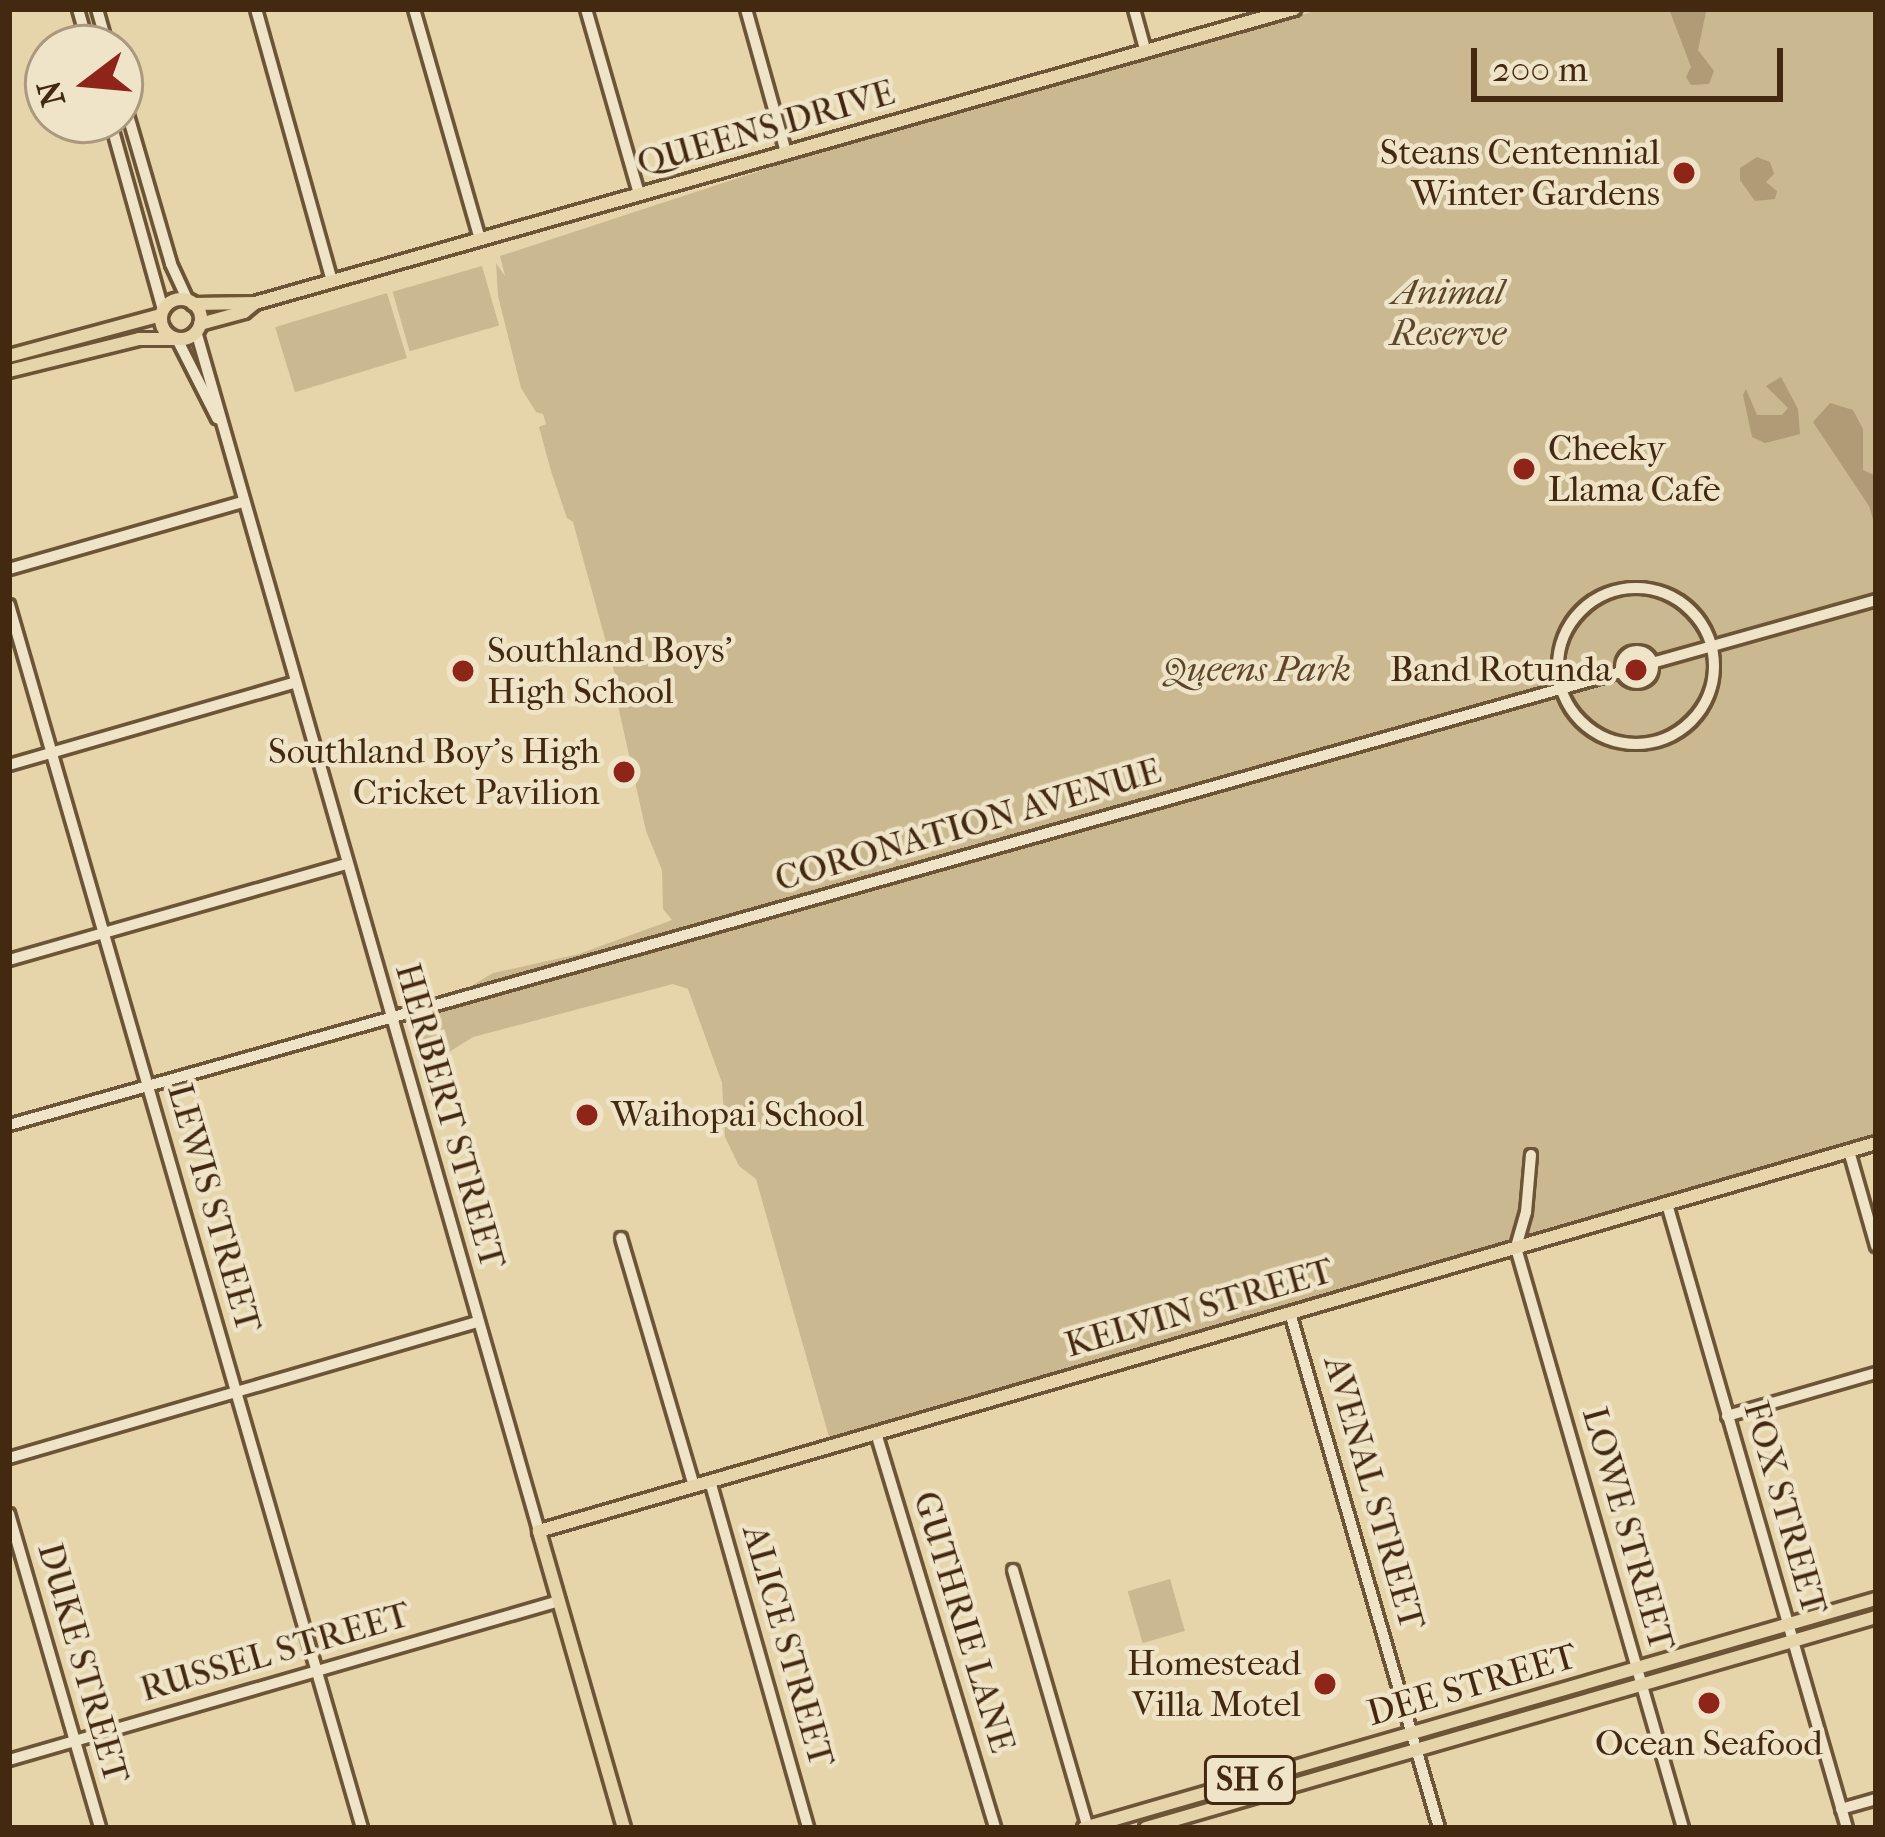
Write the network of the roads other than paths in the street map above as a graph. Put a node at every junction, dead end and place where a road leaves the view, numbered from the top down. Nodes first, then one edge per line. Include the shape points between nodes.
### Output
1 (256, 9) edge
2 (414, 9) edge
3 (586, 9) edge
4 (746, 9) edge
5 (1134, 9) edge
6 (1294, 9) edge
7 (1145, 49) junction
8 (116, 144) edge
9 (136, 144) edge
10 (787, 152) junction
11 (639, 194) junction
12 (480, 239) junction
13 (332, 281) junction
14 (190, 302) junction
15 (255, 303) junction
16 (162, 313) junction
17 (198, 328) junction
18 (177, 339) junction
19 (9, 356) edge
20 (9, 370) edge
21 (219, 420) junction
22 (242, 502) junction
23 (9, 569) edge
24 (1876, 600) edge
25 (9, 604) edge
26 (1712, 646) junction
27 (1652, 663) junction
28 (1621, 672) junction
29 (294, 683) junction
30 (1561, 688) junction
31 (52, 753) junction
32 (9, 765) edge
33 (346, 864) junction
34 (104, 933) junction
35 (9, 960) edge
36 (390, 1016) junction
37 (147, 1085) junction
38 (9, 1125) edge
39 (1876, 1143) edge
40 (1849, 1151) junction
41 (1531, 1155) dead end
42 (1667, 1204) junction
43 (621, 1238) dead end
44 (1876, 1246) edge
45 (1516, 1247) junction
46 (1290, 1313) junction
47 (478, 1322) junction
48 (1876, 1373) edge
49 (236, 1392) junction
50 (1727, 1416) junction
51 (876, 1433) junction
52 (9, 1458) edge
53 (710, 1481) junction
54 (694, 1486) junction
55 (9, 1514) edge
56 (539, 1531) junction
57 (1013, 1570) dead end
58 (1876, 1600) edge
59 (559, 1601) junction
60 (1876, 1617) edge
61 (1787, 1625) junction
62 (1792, 1641) junction
63 (1637, 1669) junction
64 (317, 1671) junction
65 (1642, 1684) junction
66 (1412, 1733) junction
67 (75, 1741) junction
68 (1416, 1750) junction
69 (9, 1760) edge
70 (1876, 1798) edge
71 (1162, 1806) junction
72 (1841, 1809) junction
73 (1168, 1825) edge
74 (100, 1828) edge
75 (362, 1828) edge
76 (624, 1828) edge
77 (808, 1828) edge
78 (995, 1828) edge
79 (1087, 1828) edge
80 (1146, 1828) edge
81 (1439, 1828) edge
82 (1683, 1828) edge
83 (1846, 1828) edge

1 - 13 street
2 - 12 street
3 - 11 street
4 - 10 street
5 - 7 street
6 - 7 main road, QUEENS DRIVE
7 - 10 main road, QUEENS DRIVE
8 - 16 street, HERBERT STREET
9 - 14 street, HERBERT STREET
10 - 11 main road, QUEENS DRIVE
11 - 12 main road, QUEENS DRIVE
12 - 13 main road, QUEENS DRIVE
13 - 15 main road, QUEENS DRIVE
14 - 15 main road, QUEENS DRIVE
14 - 16 main road via 172,301
14 - 17 main road, HERBERT STREET
15 - 17 main road, QUEENS DRIVE
16 - 18 main road, HERBERT STREET via 166,333
16 - 19 main road
17 - 18 main road
17 - 21 street, HERBERT STREET
18 - 20 main road via 139,339
18 - 21 street, HERBERT STREET
21 - 22 street, HERBERT STREET
22 - 23 street
22 - 29 street, HERBERT STREET
24 - 26 street
25 - 31 street, LEWIS STREET
26 - 27 street
26 - 30 street via 1702,710 1648,744 1626,744 1585,726
26 - 30 street via 1678,600 1643,588 1608,593 1566,632
27 - 28 street via 1643,682
27 - 28 street via 1632,652
28 - 30 street, CORONATION AVENUE
29 - 31 street
29 - 33 street, HERBERT STREET
30 - 36 street, CORONATION AVENUE
31 - 32 street
31 - 34 street, LEWIS STREET
33 - 34 street
33 - 36 street, HERBERT STREET
34 - 35 street
34 - 37 street, LEWIS STREET
36 - 37 street, CORONATION AVENUE
36 - 47 street, HERBERT STREET
37 - 38 street, CORONATION AVENUE
37 - 49 street, LEWIS STREET
39 - 40 main road, KELVIN STREET
40 - 42 main road, KELVIN STREET
40 - 44 street
41 - 45 street
42 - 45 main road, KELVIN STREET
42 - 50 street, FOX STREET
43 - 54 street
45 - 46 main road, KELVIN STREET
45 - 63 street, LOWE STREET
46 - 51 main road, KELVIN STREET
46 - 66 street, AVENAL STREET
47 - 49 street
47 - 56 street, HERBERT STREET
48 - 50 street
49 - 52 street
49 - 64 street, LEWIS STREET
50 - 61 street, FOX STREET
51 - 53 main road, KELVIN STREET
51 - 78 street, GUTHRIE LANE
53 - 54 main road, KELVIN STREET
53 - 77 street, ALICE STREET
54 - 56 main road, KELVIN STREET
55 - 67 street, DUKE STREET
56 - 59 main road, HERBERT STREET
57 - 79 street
58 - 61 main road, DEE STREET / SH 6
59 - 64 street, RUSSEL STREET
59 - 76 main road, HERBERT STREET
60 - 62 main road, DEE STREET / SH 6
61 - 62 street, FOX STREET
61 - 63 main road, DEE STREET / SH 6
62 - 65 main road, DEE STREET / SH 6
62 - 72 street, FOX STREET
63 - 65 street, LOWE STREET
63 - 66 main road, DEE STREET / SH 6
64 - 67 street, RUSSEL STREET
64 - 75 street, LEWIS STREET
65 - 68 main road, DEE STREET / SH 6
65 - 82 street, LOWE STREET
66 - 68 street, AVENAL STREET
66 - 71 main road, DEE STREET / SH 6
67 - 69 street, RUSSEL STREET
67 - 74 street, DUKE STREET
68 - 73 main road, DEE STREET / SH 6
68 - 81 street, AVENAL STREET
70 - 72 street
71 - 73 street
71 - 79 main road, DEE STREET / SH 6
72 - 83 street, FOX STREET
73 - 80 main road, DEE STREET / SH 6

